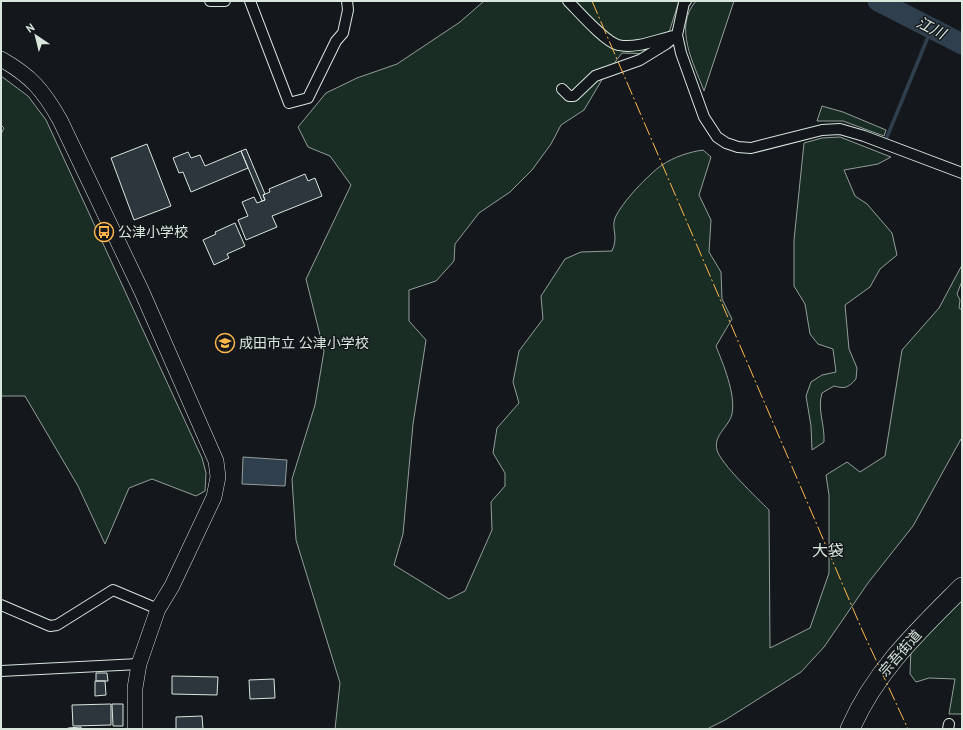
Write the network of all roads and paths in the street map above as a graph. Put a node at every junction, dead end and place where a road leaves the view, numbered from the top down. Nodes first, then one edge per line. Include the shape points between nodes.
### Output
1 (210, 1) edge
2 (225, 1) edge
3 (250, 1) edge
4 (347, 1) edge
5 (568, 1) edge
6 (686, 1) edge
7 (677, 35) junction
8 (1, 58) edge
9 (562, 89) dead end
10 (962, 173) edge
11 (962, 587) edge
12 (1, 605) edge
13 (158, 609) junction
14 (139, 664) junction
15 (1, 671) edge
16 (135, 729) edge
17 (850, 729) edge

1 - 2 street
3 - 4 street via 289,103 308,98 336,41 343,33 348,10
5 - 7 street via 612,43 633,46
6 - 7 street
7 - 9 street via 640,60 595,76 574,96 569,96
7 - 10 street via 704,117 717,137 726,142 751,148 822,130 840,129
8 - 13 street via 32,80 45,94 60,120 142,292 216,461 218,477 214,497 172,586
11 - 17 highway, 宗吾街道 via 886,666 865,698
12 - 13 street via 50,626 57,625 113,590
13 - 14 street
14 - 15 street
14 - 16 street via 135,688

